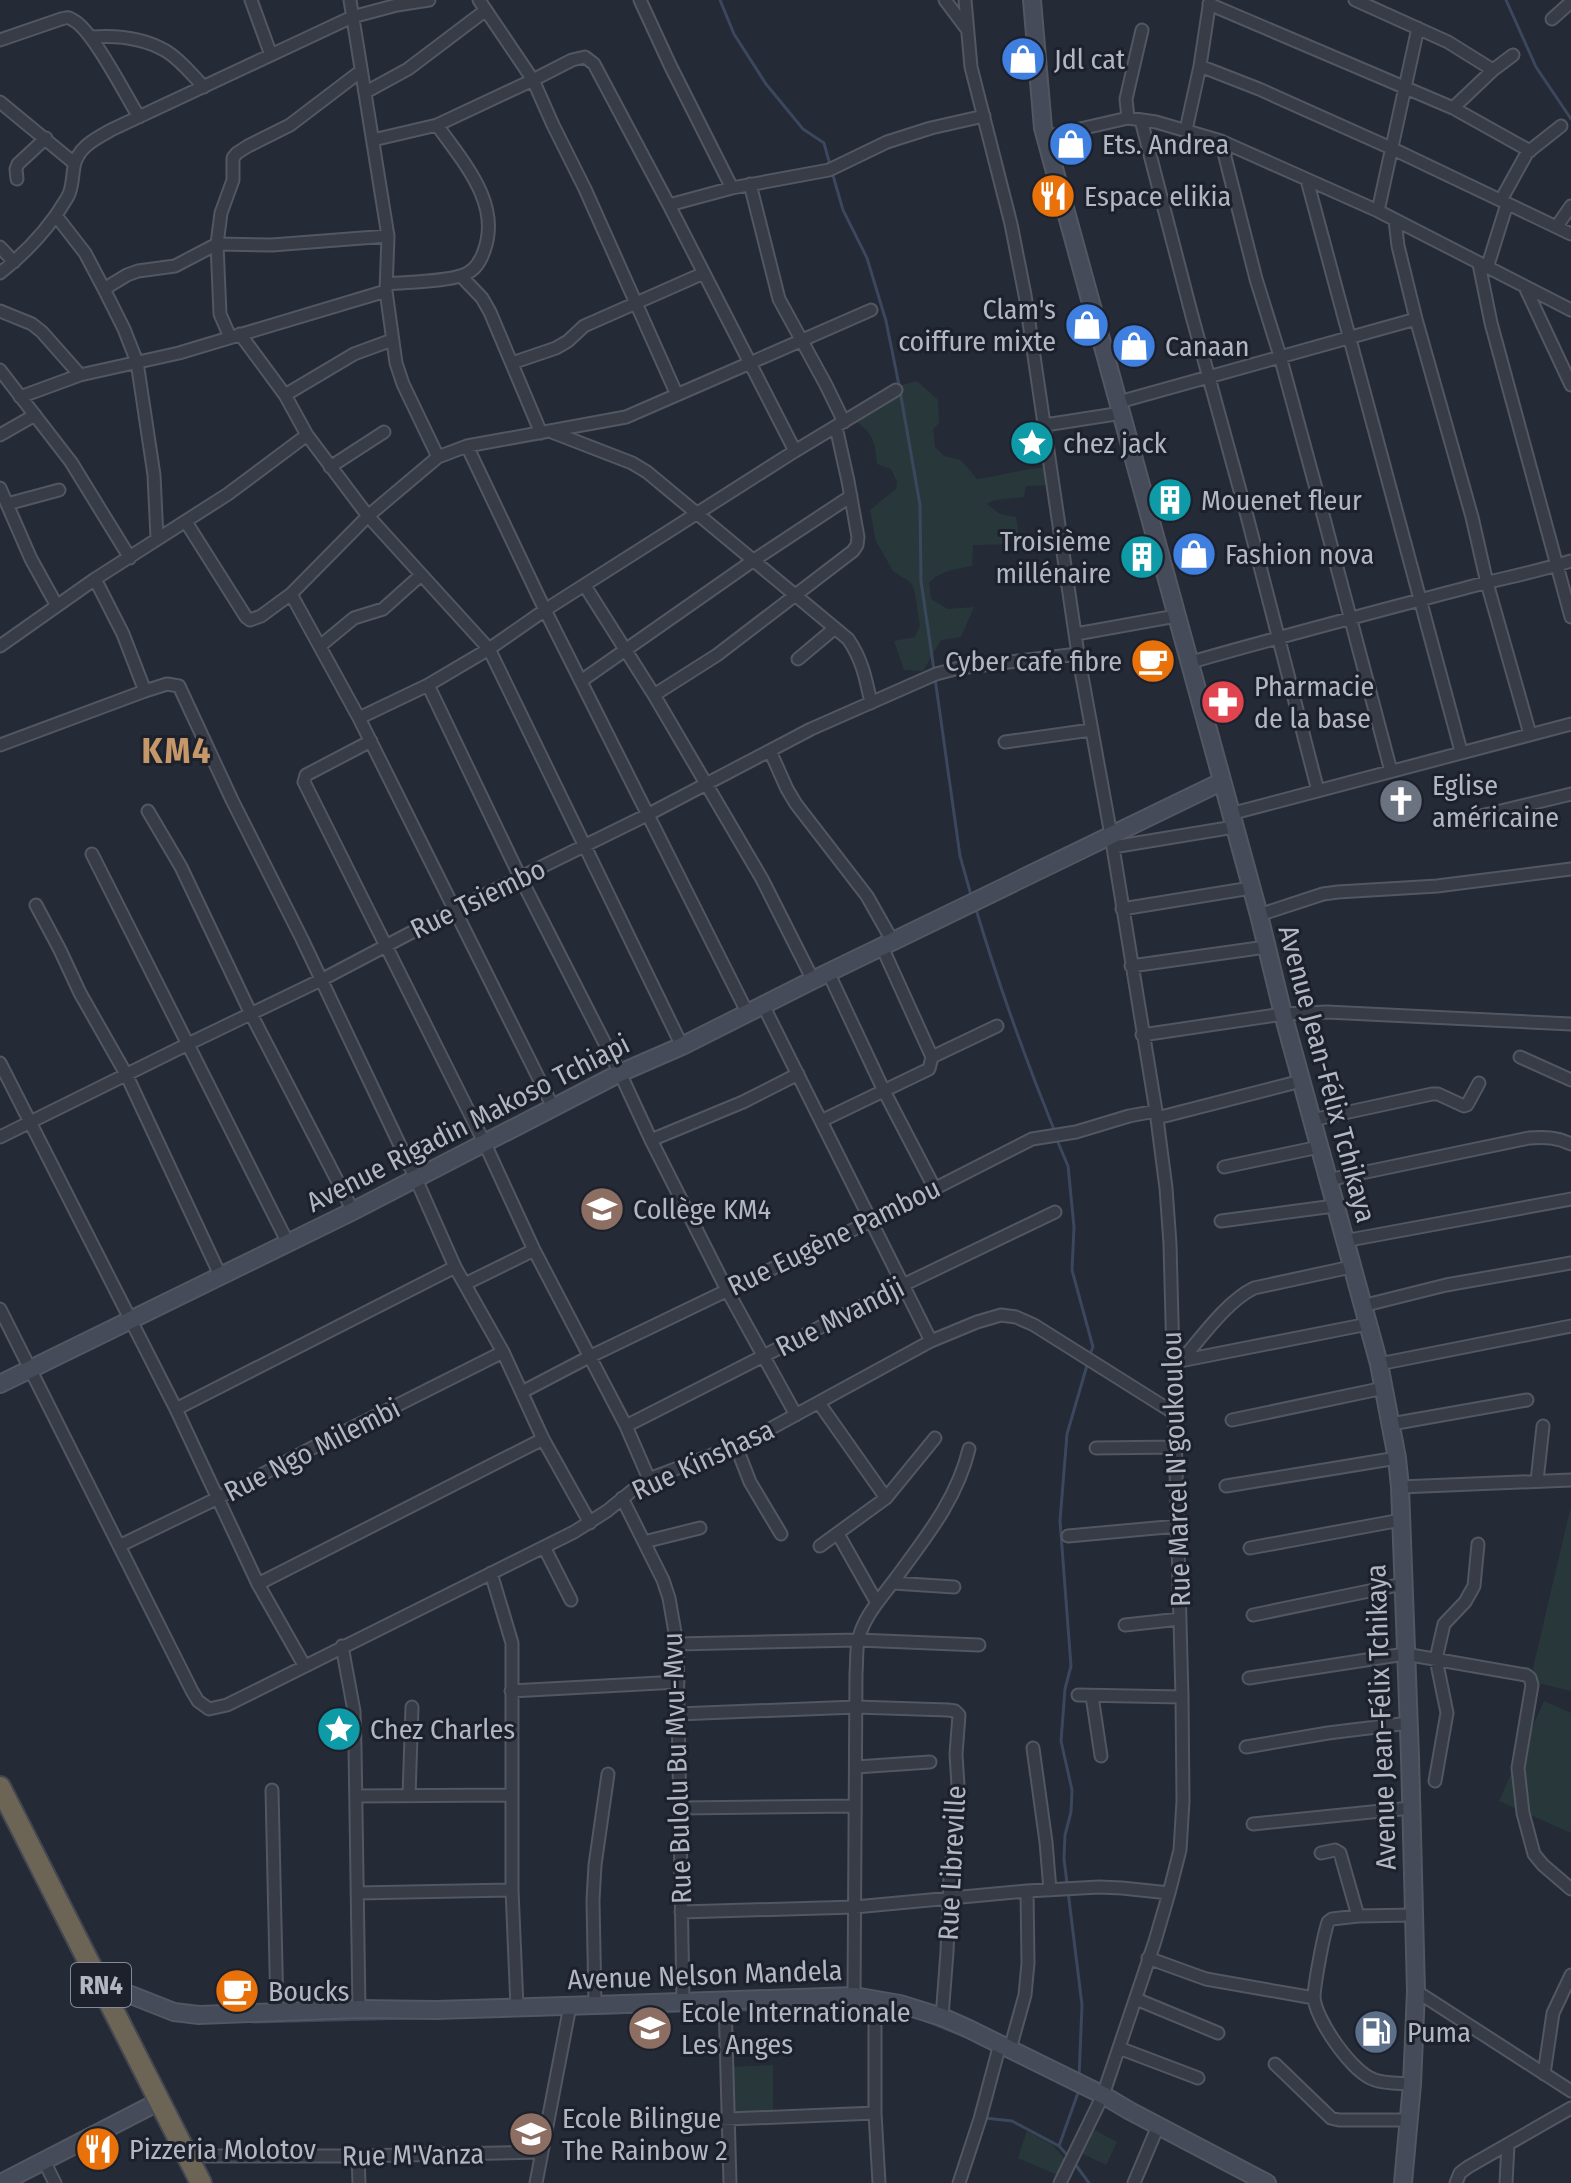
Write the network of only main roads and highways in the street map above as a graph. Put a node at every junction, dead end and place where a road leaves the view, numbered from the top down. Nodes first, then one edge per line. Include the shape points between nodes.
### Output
1 (0, 1787) edge
2 (0, 1815) edge
3 (154, 2104) junction
4 (188, 2183) edge
5 (201, 2183) edge

1 - 3 highway, RN4 via 107,1997
2 - 3 highway, RN4
3 - 4 highway, RN4
3 - 5 highway, RN4

